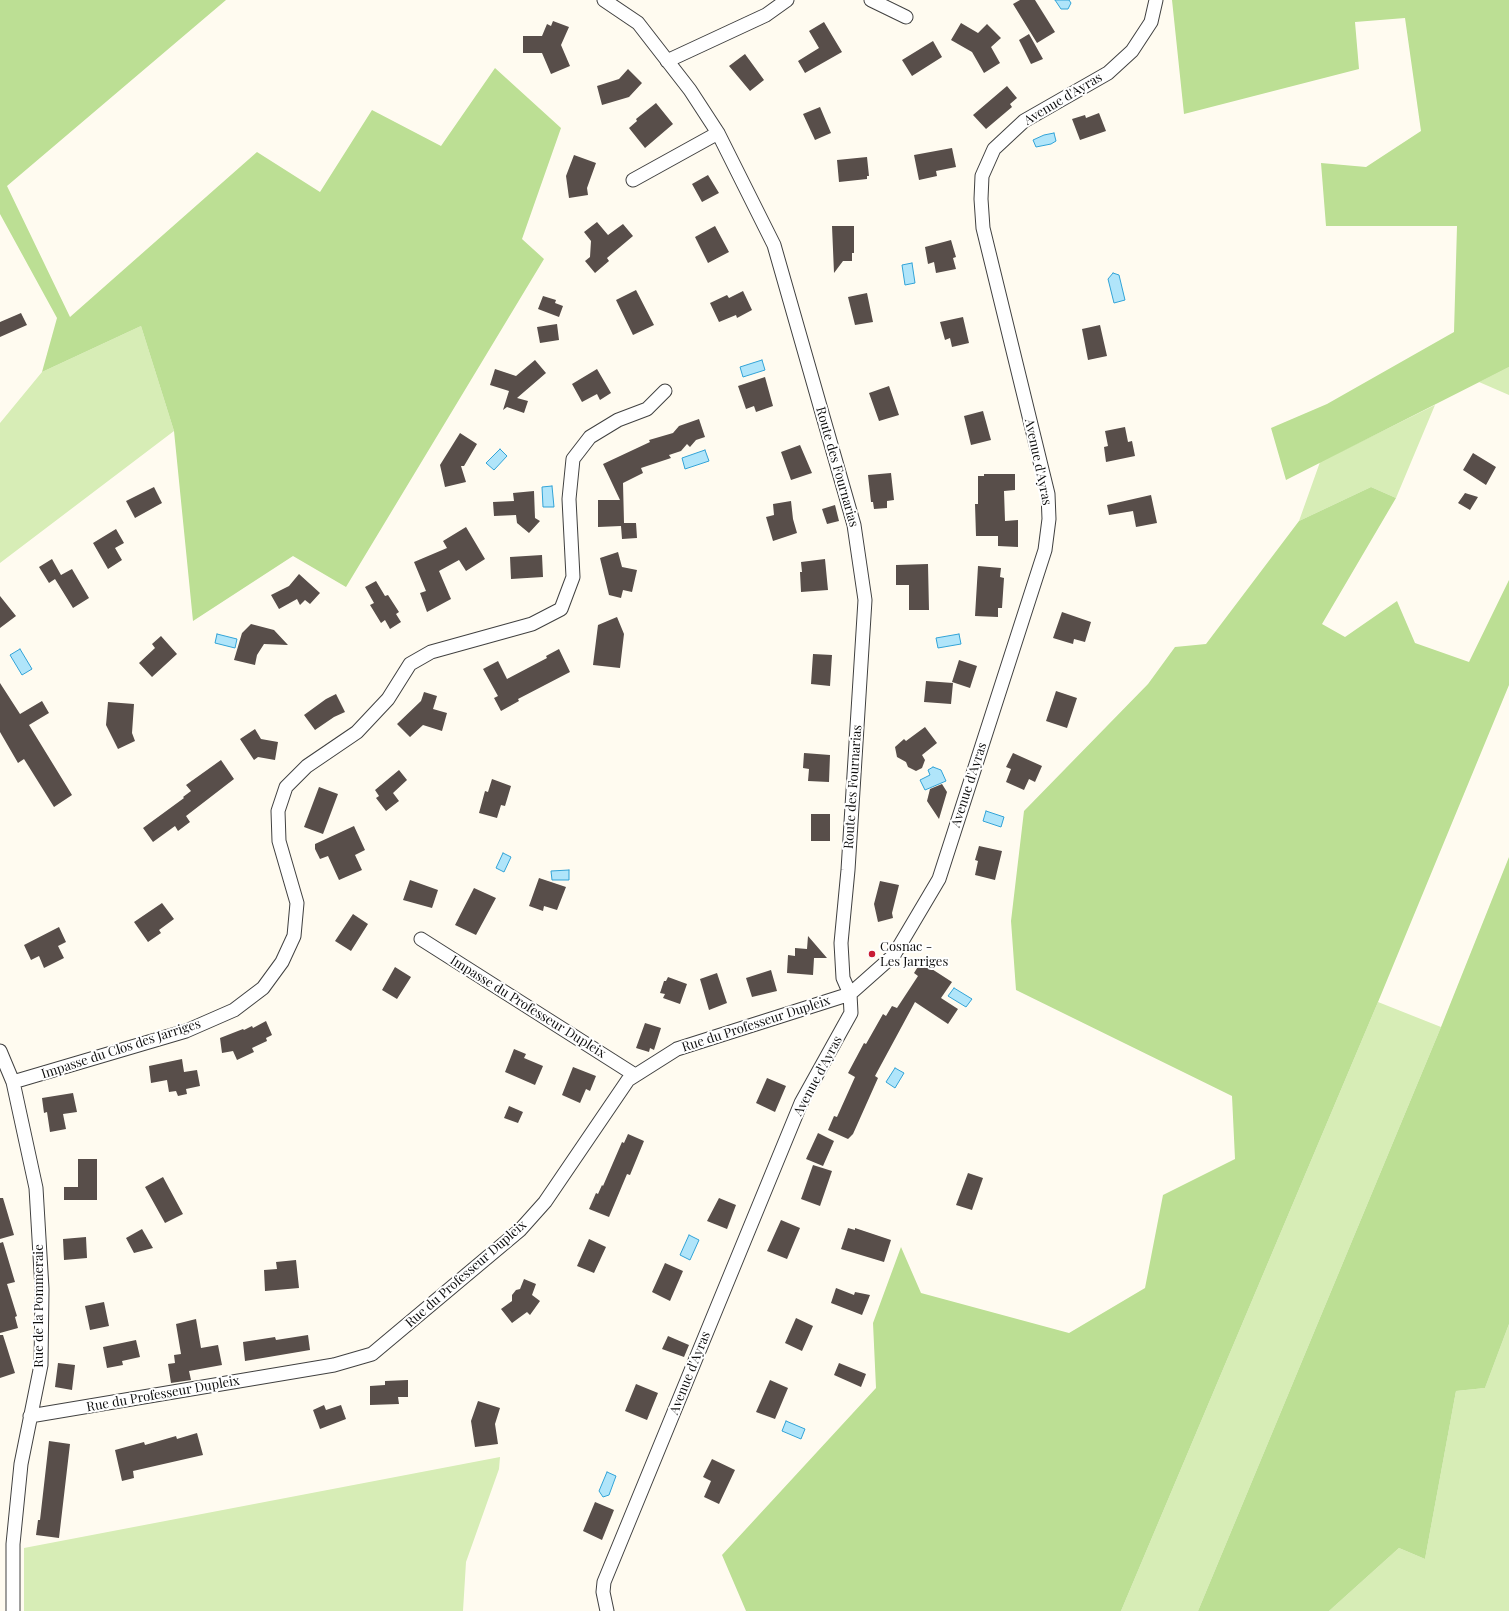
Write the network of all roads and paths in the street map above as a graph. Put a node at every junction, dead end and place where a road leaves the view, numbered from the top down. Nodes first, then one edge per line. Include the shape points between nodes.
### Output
1 (604, 0) edge
2 (786, 0) edge
3 (871, 0) edge
4 (1156, 0) edge
5 (906, 18) dead end
6 (667, 61) junction
7 (718, 132) junction
8 (634, 180) dead end
9 (665, 391) dead end
10 (421, 939) dead end
11 (850, 994) junction
12 (0, 1051) edge
13 (635, 1075) junction
14 (13, 1082) junction
15 (30, 1416) junction
16 (12, 1611) edge
17 (607, 1611) edge

1 - 6 street, Route des Fournarias via 638,23
2 - 6 street via 766,15
3 - 5 street
4 - 11 street, Avenue d'Ayras via 1151,22 1132,51 1108,73 1024,121 994,149 982,176 983,228 1048,494 1049,519 1045,550 939,879 894,955
6 - 7 street, Route des Fournarias
7 - 8 street
7 - 11 street, Route des Fournarias via 774,245 854,525 865,600 841,943 843,978
9 - 14 street, Impasse du Clos des Jarriges via 647,409 618,420 590,437 573,459 569,499 572,577 560,609 532,624 431,652 410,664 388,699 357,732 307,766 286,787 278,811 279,841 297,903 294,936 282,962 263,988 234,1010 186,1031
10 - 13 street, Impasse du Professeur Dupleix
11 - 13 street, Rue du Professeur Dupleix via 677,1049
11 - 17 street, Avenue d'Ayras via 851,1013 801,1103 604,1582 603,1592
12 - 14 street, Rue de la Pommeraie
13 - 15 street, Rue du Professeur Dupleix via 628,1080 545,1202 520,1230 372,1354 334,1364
14 - 15 street, Rue de la Pommeraie via 36,1188 40,1266 41,1365
15 - 16 street, Rue de la Pommeraie via 21,1464 12,1544

